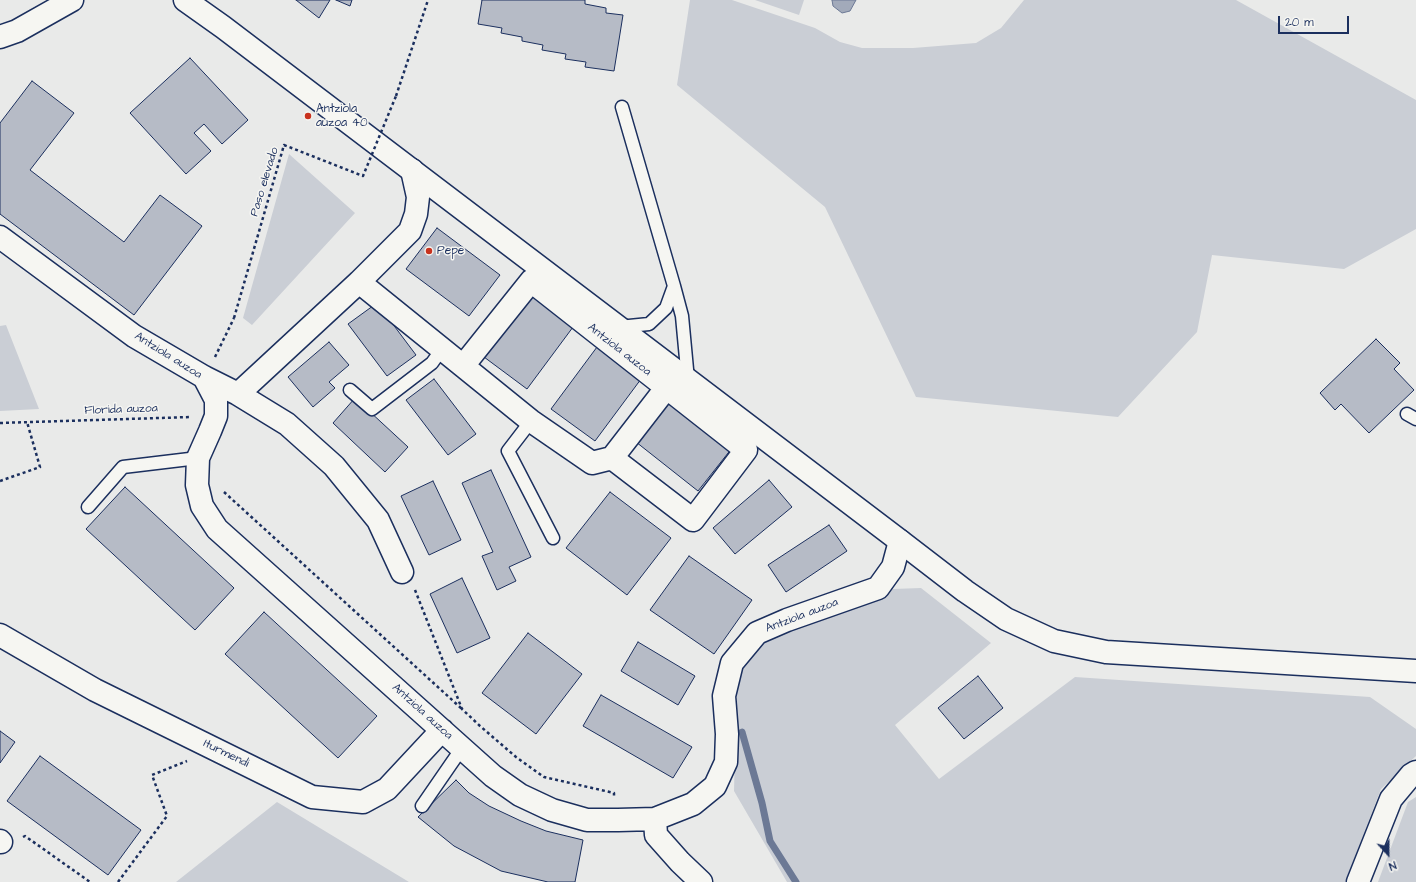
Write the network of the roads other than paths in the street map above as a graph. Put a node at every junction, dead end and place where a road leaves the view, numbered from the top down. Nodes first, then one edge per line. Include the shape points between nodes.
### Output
1 (72, 0) edge
2 (185, 0) edge
3 (0, 37) edge
4 (622, 107) dead end
5 (412, 170) junction
6 (0, 237) edge
7 (359, 282) junction
8 (674, 286) junction
9 (619, 327) junction
10 (442, 349) junction
11 (463, 366) junction
12 (208, 370) junction
13 (688, 380) junction
14 (667, 387) junction
15 (350, 390) dead end
16 (238, 394) junction
17 (531, 421) junction
18 (198, 458) junction
19 (612, 458) junction
20 (88, 507) dead end
21 (553, 538) dead end
22 (900, 541) junction
23 (402, 572) road end
24 (0, 635) edge
25 (1416, 671) edge
26 (442, 730) junction
27 (462, 748) junction
28 (1416, 772) edge
29 (422, 806) dead end
30 (656, 819) junction
31 (701, 882) edge
32 (1358, 882) edge

1 - 3 street via 17,31
2 - 5 street
4 - 8 lane
5 - 7 street via 418,198 410,231
5 - 9 street
6 - 12 street, Antziola auzoa via 134,336
7 - 10 street
7 - 16 street
8 - 9 lane via 666,308 650,324
8 - 13 lane via 682,316
9 - 13 street
10 - 11 street
10 - 15 lane via 432,363 372,409
11 - 14 street, Antziola auzoa via 531,281
11 - 17 street
12 - 16 street
12 - 18 street, Antziola auzoa via 216,400 216,416
13 - 22 street
14 - 19 street
14 - 19 street, Antziola auzoa via 746,450 693,520
16 - 23 street via 287,424 334,466 378,520
17 - 19 street via 592,463
17 - 21 lane via 508,451
18 - 20 lane via 123,467
18 - 26 street, Antziola auzoa via 196,485 202,506 217,529
22 - 25 street via 1006,619 1054,641 1106,652
22 - 30 street, Antziola auzoa via 893,567 878,588 756,633 732,663 724,696 726,762 716,786 693,804
24 - 26 street, Iturmendi via 95,690 312,797 363,802 387,789
26 - 27 street, Antziola auzoa
27 - 29 lane
27 - 30 street, Antziola auzoa via 493,776 520,795 552,810 587,820
28 - 32 street via 1391,799
30 - 31 street via 656,835

